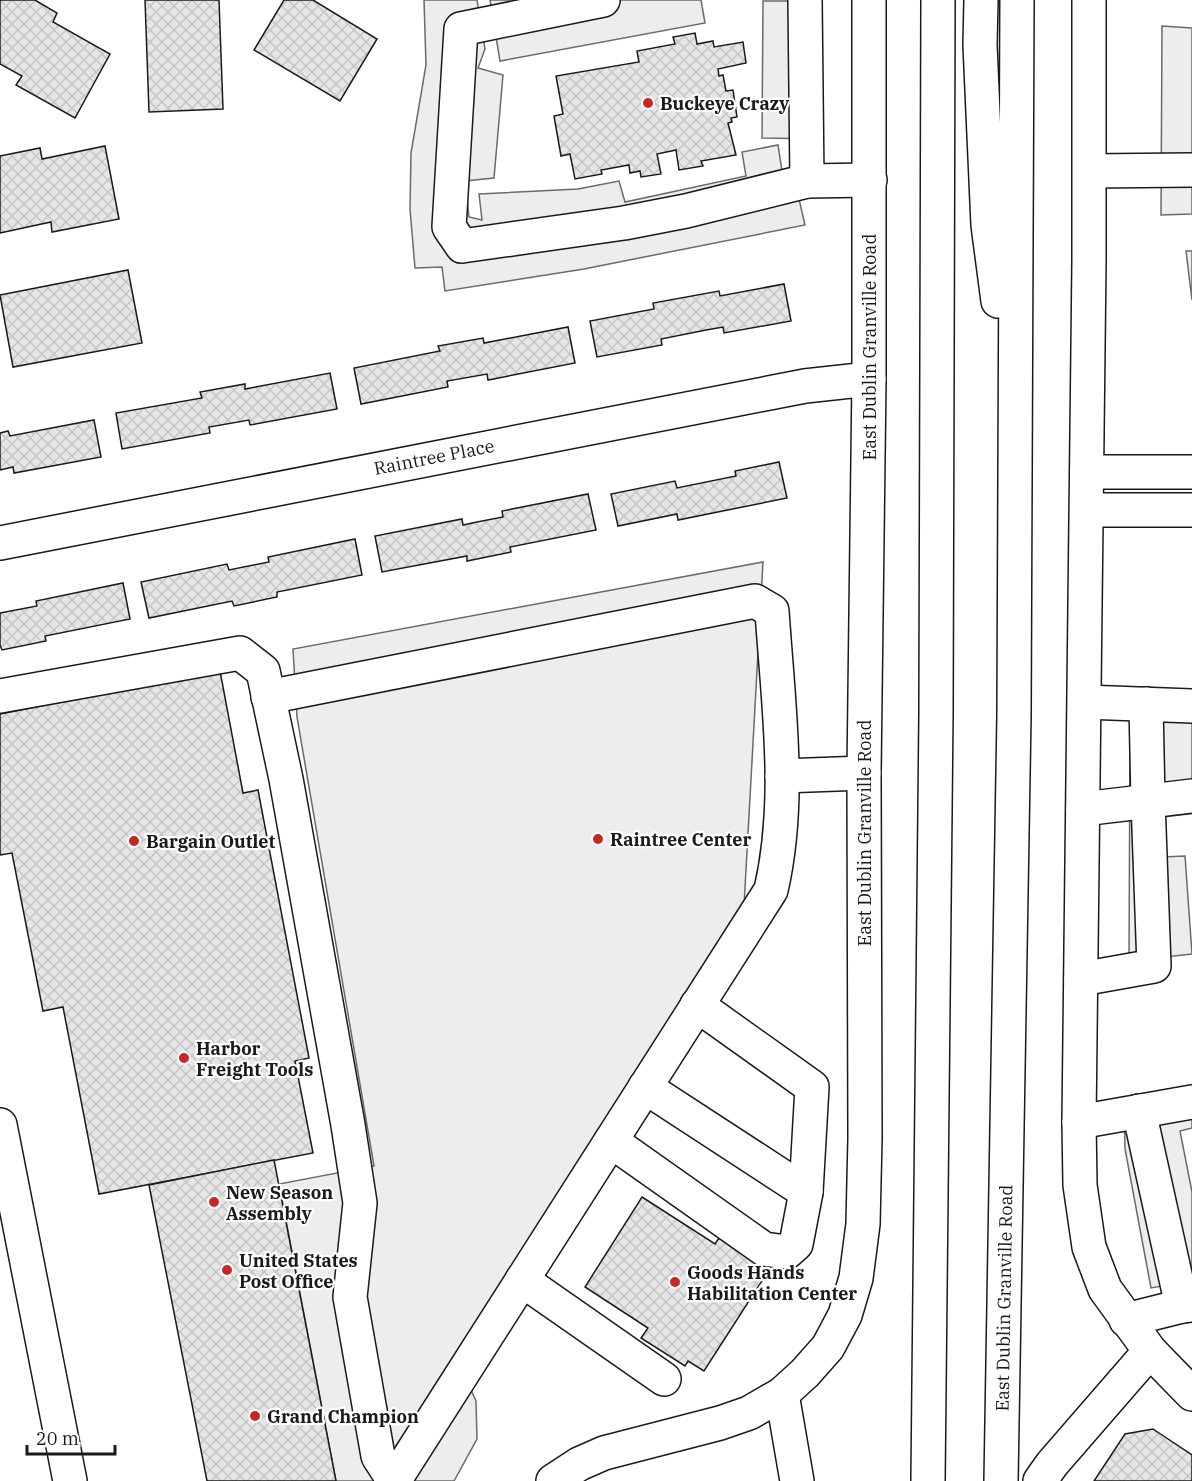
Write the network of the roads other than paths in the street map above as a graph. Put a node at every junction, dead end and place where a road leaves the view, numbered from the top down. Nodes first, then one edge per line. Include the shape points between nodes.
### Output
1 (603, 0) edge
2 (805, 0) edge
3 (869, 0) edge
4 (938, 0) edge
5 (981, 0) edge
6 (1017, 0) edge
7 (1089, 0) edge
8 (460, 14) edge
9 (1192, 170) edge
10 (1090, 171) junction
11 (870, 180) junction
12 (807, 181) junction
13 (869, 379) junction
14 (1015, 422) junction
15 (1087, 472) junction
16 (1192, 472) edge
17 (1087, 510) junction
18 (1192, 510) edge
19 (0, 543) edge
20 (0, 696) edge
21 (268, 697) junction
22 (1085, 702) junction
23 (1146, 704) junction
24 (1192, 706) edge
25 (864, 773) junction
26 (782, 776) junction
27 (1192, 796) edge
28 (1148, 801) junction
29 (1083, 809) junction
30 (1081, 979) junction
31 (697, 1005) junction
32 (865, 1085) junction
33 (645, 1087) junction
34 (812, 1087) junction
35 (1192, 1102) edge
36 (1139, 1111) junction
37 (1079, 1122) junction
38 (0, 1125) edge
39 (611, 1141) junction
40 (806, 1192) junction
41 (522, 1280) junction
42 (1187, 1306) edge
43 (1126, 1320) junction
44 (1150, 1351) junction
45 (664, 1379) dead end
46 (782, 1394) junction
47 (1192, 1394) edge
48 (562, 1478) edge
49 (70, 1481) edge
50 (394, 1481) edge
51 (797, 1481) edge
52 (928, 1481) edge
53 (1001, 1481) edge
54 (1040, 1481) edge

1 - 8 main road
2 - 12 main road
3 - 11 main road, East Dublin Granville Road
4 - 52 main road
5 - 14 main road via 988,225
6 - 14 main road, East Dublin Granville Road
7 - 10 main road
8 - 12 main road via 449,227 462,246 624,223
9 - 10 main road
10 - 15 main road
11 - 12 main road
11 - 13 main road, East Dublin Granville Road
13 - 19 main road, Raintree Place via 805,386
13 - 25 main road, East Dublin Granville Road
14 - 53 main road, East Dublin Granville Road
15 - 16 main road
15 - 17 main road
17 - 18 main road
17 - 22 main road
20 - 21 main road via 240,653 263,670
21 - 26 main road via 755,601 772,611
21 - 50 main road via 360,1203 350,1297 378,1456
22 - 23 main road
22 - 29 main road
23 - 24 main road
23 - 28 main road
25 - 26 main road
25 - 32 main road, East Dublin Granville Road
26 - 31 main road via 777,862 771,890
27 - 28 main road
28 - 29 main road
28 - 30 main road via 1154,966
29 - 30 main road
30 - 37 main road
31 - 33 main road
31 - 34 main road
32 - 34 main road
32 - 46 main road, East Dublin Granville Road via 863,1224 856,1278 845,1315 828,1347
33 - 39 main road
33 - 40 main road
34 - 40 main road
35 - 36 main road
36 - 37 main road
36 - 42 main road
37 - 43 main road via 1080,1185 1089,1247 1105,1289
38 - 49 main road
39 - 40 main road via 764,1250 787,1252 796,1244
39 - 41 main road
41 - 45 main road
41 - 50 main road
42 - 43 main road
43 - 44 main road
44 - 47 main road
44 - 54 main road
46 - 48 main road, East Dublin Granville Road via 749,1413 720,1423 604,1453 579,1464
46 - 51 main road

